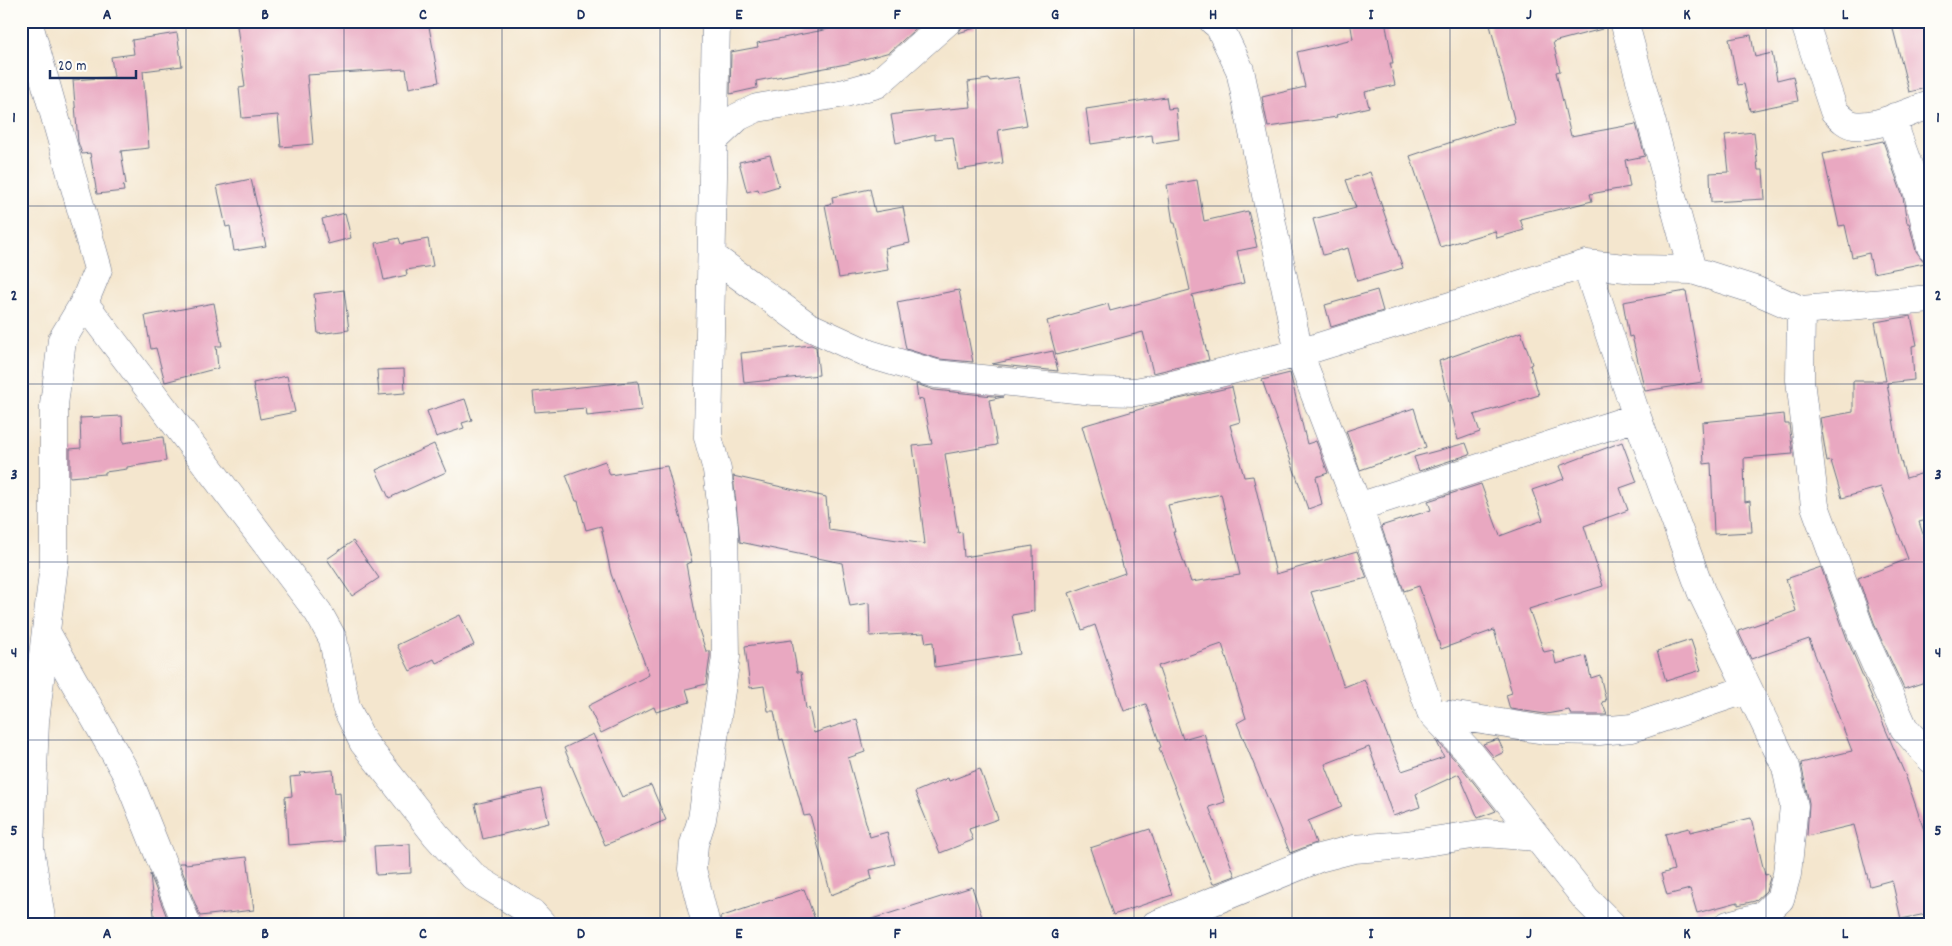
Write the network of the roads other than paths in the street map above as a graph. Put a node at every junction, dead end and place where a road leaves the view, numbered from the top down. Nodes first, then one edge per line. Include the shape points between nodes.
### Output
1 (28, 21) edge
2 (716, 21) edge
3 (948, 21) edge
4 (1213, 21) edge
5 (1624, 21) edge
6 (1804, 21) edge
7 (1931, 105) edge
8 (1895, 117) junction
9 (715, 139) junction
10 (1931, 246) edge
11 (712, 256) junction
12 (1586, 264) junction
13 (1692, 270) junction
14 (1931, 299) edge
15 (84, 303) junction
16 (1801, 310) junction
17 (1298, 353) junction
18 (1637, 417) junction
19 (1358, 507) junction
20 (46, 632) junction
21 (1748, 689) junction
22 (1431, 712) junction
23 (1931, 758) edge
24 (1537, 837) junction
25 (1760, 920) edge
26 (1167, 922) edge
27 (42, 925) edge
28 (186, 925) edge
29 (543, 925) edge
30 (706, 925) edge
31 (1612, 925) edge
32 (1728, 925) edge

1 - 15 street via 98,268
2 - 9 street
3 - 9 street via 877,84 845,93 757,108 738,117
4 - 17 street via 1219,26 1240,70
5 - 13 street
6 - 8 street via 1834,111 1852,125 1871,125
7 - 8 street
8 - 10 street via 1897,134 1918,193
9 - 11 street
11 - 17 street via 808,326 869,354 936,374 1093,391 1135,392
11 - 30 street via 708,437 717,470 724,527 726,657 692,869
12 - 13 street
12 - 17 street
12 - 18 street
13 - 16 street via 1755,290
14 - 16 street
15 - 20 street via 62,340 58,368 54,405 54,565
15 - 29 street via 318,612 333,639 346,707 363,742 436,835 474,877 532,913
16 - 23 street via 1800,380 1815,506 1862,634 1904,728
17 - 19 street
18 - 19 street
18 - 21 street via 1701,591
19 - 22 street
20 - 27 street via 35,721 30,848
20 - 28 street via 126,773
21 - 22 street via 1632,728 1599,731 1545,730
21 - 25 street via 1786,767 1794,806 1787,874 1780,899
22 - 24 street via 1471,754
24 - 26 street via 1486,833 1354,849 1319,858
24 - 31 street via 1586,900
25 - 32 street

